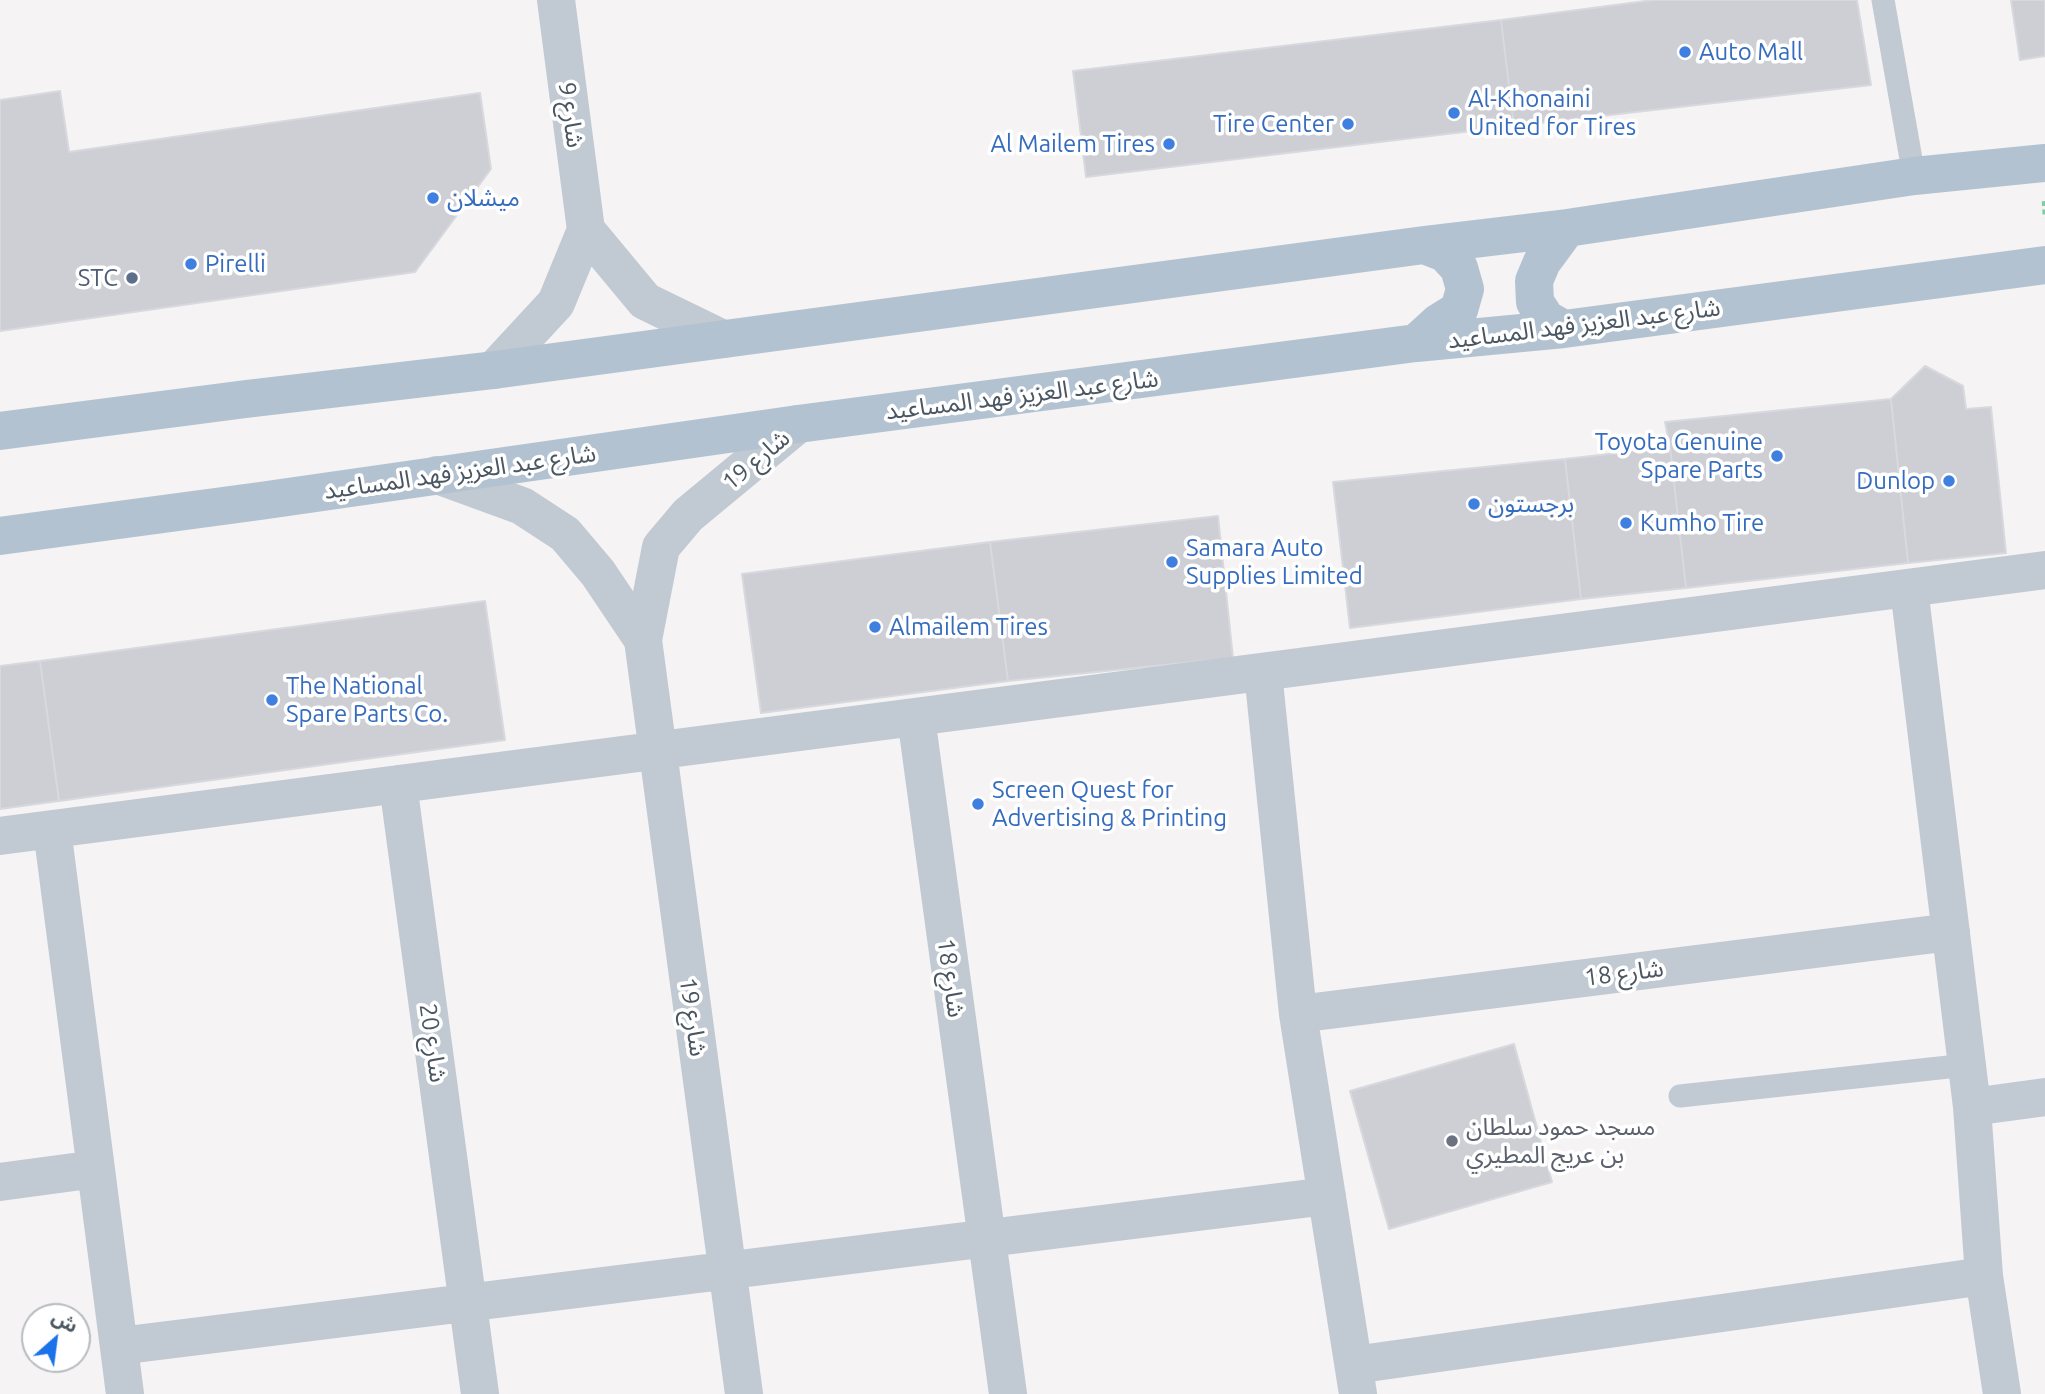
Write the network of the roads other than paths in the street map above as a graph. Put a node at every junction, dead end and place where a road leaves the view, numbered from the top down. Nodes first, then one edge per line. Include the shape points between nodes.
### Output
1 (556, 0) edge
2 (1883, 0) edge
3 (2045, 163) edge
4 (1914, 176) junction
5 (1567, 228) junction
6 (586, 230) junction
7 (1424, 245) junction
8 (2045, 265) edge
9 (1564, 329) junction
10 (723, 339) junction
11 (1416, 343) junction
12 (494, 370) junction
13 (798, 424) junction
14 (0, 431) edge
15 (437, 475) junction
16 (0, 536) edge
17 (2045, 570) edge
18 (1909, 588) junction
19 (643, 640) junction
20 (1263, 672) junction
21 (916, 717) junction
22 (658, 751) junction
23 (398, 784) junction
24 (52, 829) junction
25 (0, 836) edge
26 (1951, 932) junction
27 (1298, 1014) junction
28 (1967, 1065) junction
29 (1680, 1096) dead end
30 (2045, 1097) edge
31 (1972, 1107) junction
32 (96, 1169) junction
33 (0, 1182) edge
34 (1327, 1196) junction
35 (986, 1239) junction
36 (726, 1270) junction
37 (1984, 1276) junction
38 (468, 1303) junction
39 (119, 1346) junction
40 (1356, 1379) edge
41 (125, 1394) edge
42 (480, 1394) edge
43 (744, 1394) edge
44 (1008, 1394) edge
45 (2002, 1394) edge

1 - 6 street, شارع 9
2 - 4 lane
3 - 4 main road
4 - 5 main road
5 - 7 main road
5 - 9 main road via 1534,281 1535,302 1546,319
6 - 10 street via 645,302
6 - 12 street, شارع 9 via 556,303
7 - 10 main road
7 - 11 main road via 1445,253 1460,268 1465,289 1459,310
8 - 9 main road, شارع عبد العزيز فهد المساعيد
9 - 11 main road, شارع عبد العزيز فهد المساعيد
10 - 12 main road
11 - 13 main road, شارع عبد العزيز فهد المساعيد
12 - 14 main road
13 - 15 main road, شارع عبد العزيز فهد المساعيد
13 - 19 street, شارع 19 via 688,515 661,547
15 - 16 main road, شارع عبد العزيز فهد المساعيد
15 - 19 street, شارع 19 via 522,506 565,534
17 - 18 street
18 - 20 street
18 - 26 street
19 - 22 street, شارع 19
20 - 21 street
20 - 27 street
21 - 22 street
21 - 35 street, شارع 18
22 - 23 street
22 - 36 street, شارع 19
23 - 24 street
23 - 38 street, شارع 20
24 - 25 street
24 - 32 street
26 - 27 street, شارع 18
26 - 28 street
27 - 34 street
28 - 29 lane
28 - 31 street
30 - 31 street
31 - 37 street
32 - 33 street
32 - 39 street
34 - 35 street
34 - 40 street
35 - 36 street
35 - 44 street, شارع 18
36 - 38 street
36 - 43 street, شارع 19
37 - 40 street
37 - 45 street
38 - 39 street
38 - 42 street, شارع 20
39 - 41 street

